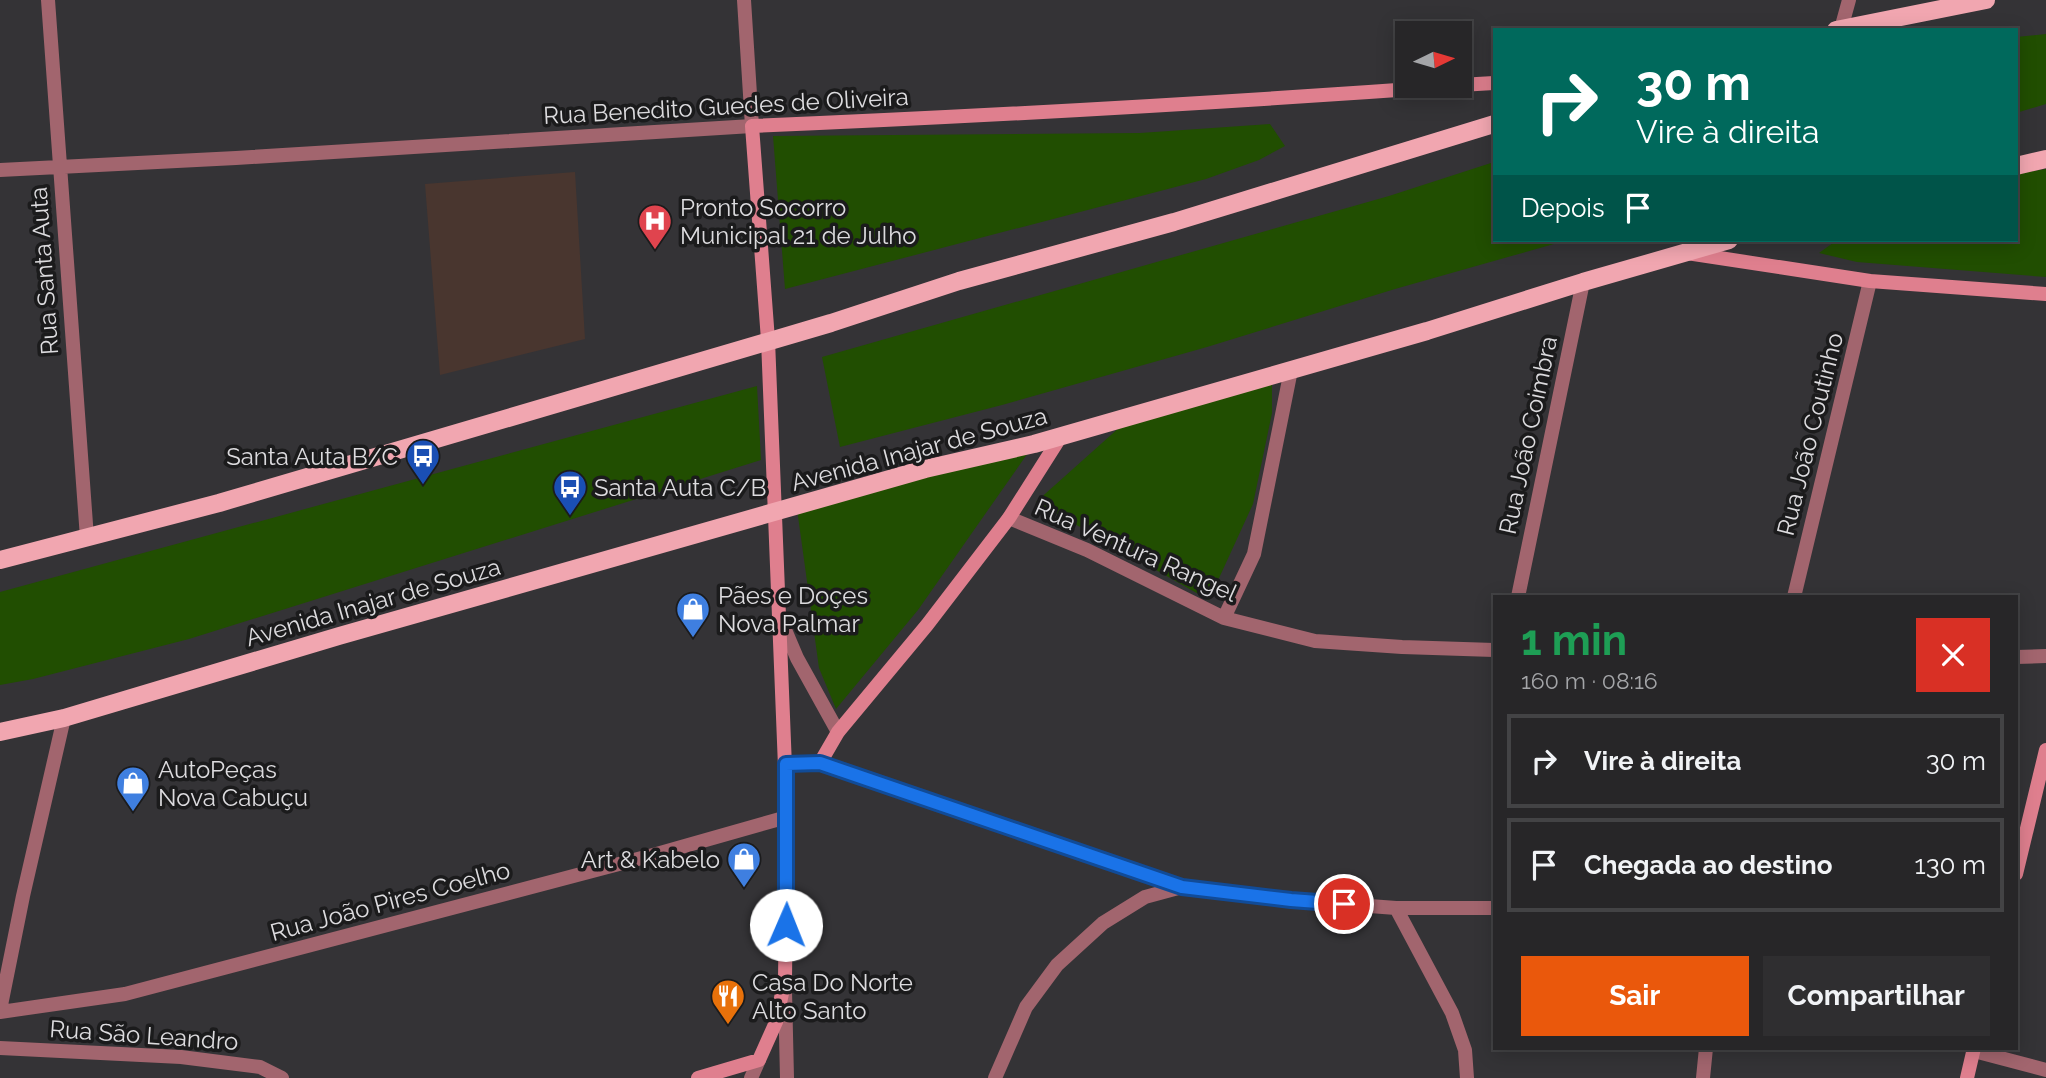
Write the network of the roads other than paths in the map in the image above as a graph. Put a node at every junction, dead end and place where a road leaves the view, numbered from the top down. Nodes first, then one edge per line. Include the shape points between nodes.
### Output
1 (48, 0) edge
2 (744, 0) edge
3 (1849, 0) edge
4 (1986, 0) edge
5 (1838, 28) edge
6 (1843, 28) edge
7 (1493, 83) edge
8 (1472, 84) edge
9 (1395, 90) edge
10 (1493, 124) edge
11 (752, 126) junction
12 (2046, 159) edge
13 (2018, 166) edge
14 (60, 167) junction
15 (0, 170) edge
16 (1722, 242) edge
17 (1682, 253) junction
18 (1870, 281) junction
19 (1583, 282) junction
20 (2046, 293) edge
21 (768, 340) junction
22 (1291, 370) junction
23 (1061, 436) junction
24 (775, 513) junction
25 (1009, 518) junction
26 (87, 538) junction
27 (0, 560) edge
28 (1518, 595) edge
29 (1794, 595) edge
30 (778, 613) junction
31 (1224, 618) junction
32 (1493, 650) edge
33 (2046, 656) edge
34 (2018, 657) edge
35 (64, 718) junction
36 (0, 732) edge
37 (838, 732) junction
38 (2046, 750) edge
39 (820, 763) junction
40 (786, 764) junction
41 (2042, 783) edge
42 (787, 817) junction
43 (2018, 867) edge
44 (1182, 887) junction
45 (1396, 908) junction
46 (1493, 908) edge
47 (785, 979) junction
48 (0, 1011) edge
49 (0, 1048) edge
50 (1706, 1050) edge
51 (1974, 1050) edge
52 (759, 1060) junction
53 (2046, 1070) edge
54 (282, 1078) edge
55 (698, 1078) edge
56 (751, 1078) edge
57 (787, 1078) edge
58 (995, 1078) edge
59 (1467, 1078) edge
60 (1703, 1078) edge
61 (1967, 1078) edge

1 - 14 street, Rua Santa Auta
2 - 11 street
3 - 5 street
4 - 6 main road
7 - 8 street
9 - 11 street, Rua Benedito Guedes de Oliveira via 1015,115
10 - 21 main road
11 - 14 street, Rua Benedito Guedes de Oliveira
11 - 21 street
12 - 13 main road
14 - 15 street, Rua Benedito Guedes de Oliveira
14 - 26 street, Rua Santa Auta
16 - 17 main road, Avenida Inajar de Souza
17 - 18 street
17 - 19 main road, Avenida Inajar de Souza
18 - 20 street
18 - 29 street, Rua João Coutinho
19 - 22 main road, Avenida Inajar de Souza
19 - 28 street, Rua João Coimbra
21 - 24 street
21 - 26 main road
22 - 23 main road, Avenida Inajar de Souza
22 - 31 street via 1254,554
23 - 24 main road, Avenida Inajar de Souza
23 - 25 street
24 - 30 street
24 - 35 main road, Avenida Inajar de Souza
25 - 31 street, Rua Ventura Rangel via 1087,550
25 - 37 street
26 - 27 main road
30 - 37 street
30 - 40 street
31 - 32 street, Rua Ventura Rangel via 1315,641
33 - 34 street
35 - 36 main road, Avenida Inajar de Souza
35 - 48 street
37 - 39 street
38 - 41 street
39 - 40 street
39 - 44 street
40 - 42 street
41 - 43 street
42 - 47 street
42 - 48 street, Rua João Pires Coelho via 125,994
44 - 45 street
44 - 58 street via 1145,897 1103,923 1057,965 1026,1007
45 - 46 street
45 - 59 street via 1452,1013 1465,1050
47 - 52 street via 776,1022
47 - 57 street
49 - 54 street, Rua São Leandro via 181,1057 260,1067
50 - 60 street
51 - 53 street
51 - 61 street
52 - 55 street
52 - 56 street

